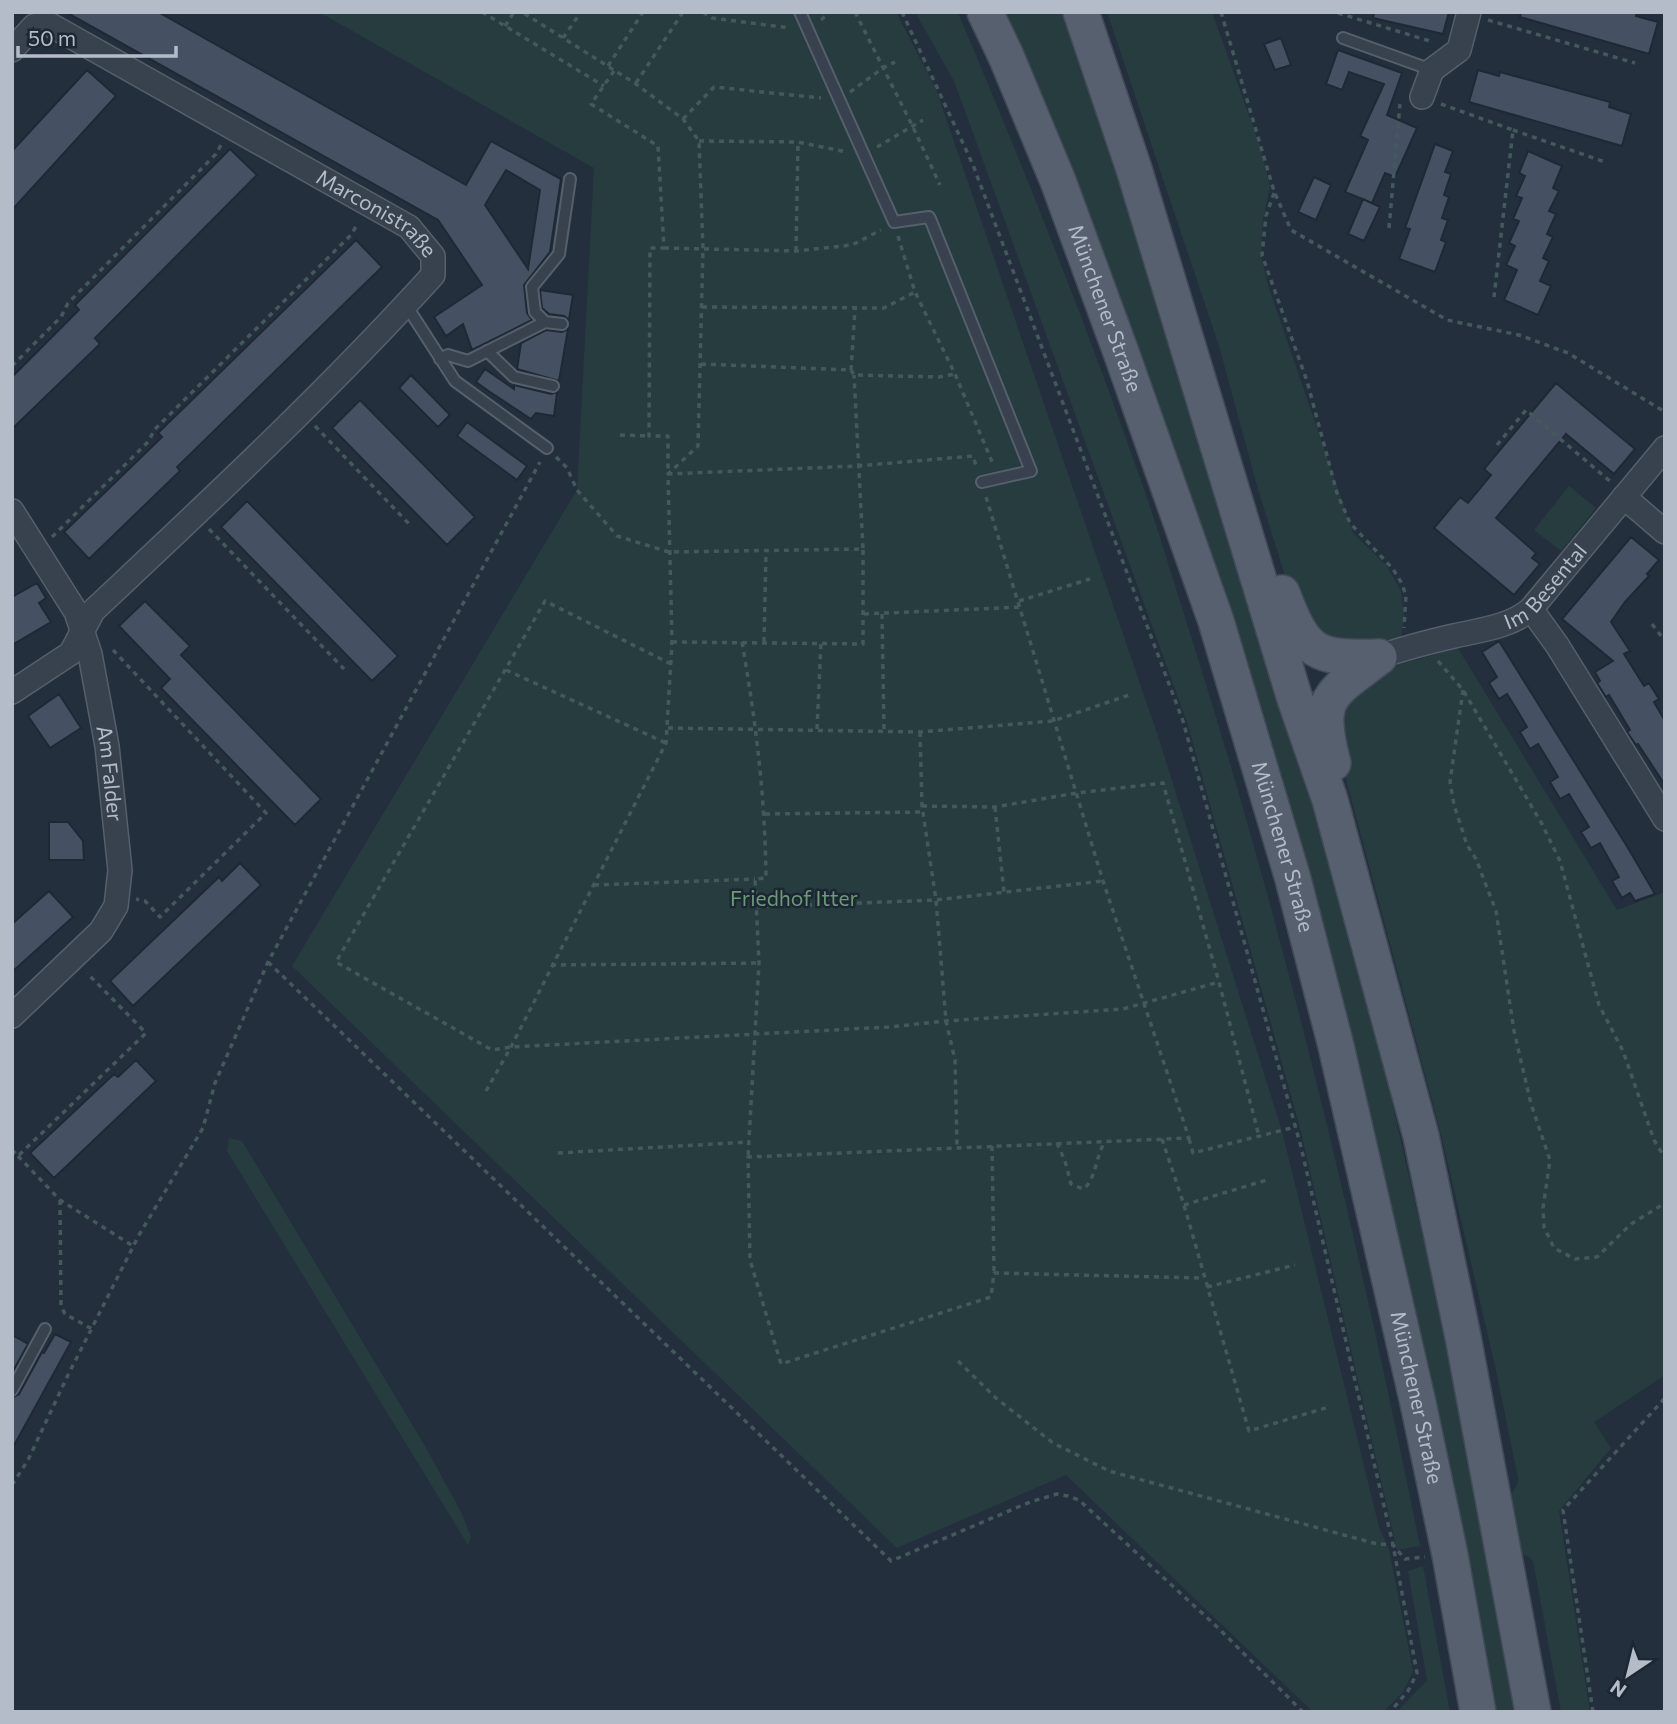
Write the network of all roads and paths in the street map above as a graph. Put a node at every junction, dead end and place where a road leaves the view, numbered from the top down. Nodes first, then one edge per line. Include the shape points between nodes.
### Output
1 (482, 12) edge
2 (514, 12) edge
3 (522, 12) edge
4 (581, 12) edge
5 (643, 12) edge
6 (683, 12) edge
7 (703, 12) edge
8 (800, 12) edge
9 (830, 12) edge
10 (855, 12) edge
11 (902, 12) edge
12 (985, 12) edge
13 (1081, 12) edge
14 (1221, 12) edge
15 (1338, 13) edge
16 (1469, 13) edge
17 (505, 26) junction
18 (809, 30) junction
19 (563, 38) junction
20 (1343, 38) dead end
21 (12, 50) edge
22 (1459, 50) junction
23 (895, 62) dead end
24 (1635, 63) dead end
25 (607, 66) junction
26 (883, 68) junction
27 (1432, 70) junction
28 (614, 71) junction
29 (636, 84) junction
30 (604, 86) junction
31 (1411, 99) junction
32 (839, 100) junction
33 (684, 119) junction
34 (923, 120) dead end
35 (912, 125) junction
36 (232, 126) junction
37 (1513, 130) junction
38 (699, 141) junction
39 (798, 142) junction
40 (865, 155) junction
41 (1605, 162) dead end
42 (569, 178) dead end
43 (940, 185) dead end
44 (1274, 191) junction
45 (370, 204) junction
46 (894, 222) junction
47 (1389, 229) dead end
48 (664, 248) junction
49 (703, 248) junction
50 (796, 251) junction
51 (915, 292) junction
52 (1493, 297) dead end
53 (406, 305) junction
54 (702, 307) junction
55 (855, 309) junction
56 (545, 322) junction
57 (562, 324) dead end
58 (487, 351) junction
59 (440, 359) junction
60 (701, 364) junction
61 (12, 366) edge
62 (851, 370) junction
63 (955, 374) junction
64 (854, 375) junction
65 (553, 386) dead end
66 (301, 412) junction
67 (1665, 412) edge
68 (620, 435) dead end
69 (649, 436) junction
70 (1497, 445) dead end
71 (547, 448) junction
72 (1665, 448) edge
73 (858, 466) junction
74 (668, 474) junction
75 (1000, 478) junction
76 (982, 482) junction
77 (1625, 496) junction
78 (12, 511) edge
79 (196, 515) junction
80 (412, 527) dead end
81 (1665, 532) edge
82 (1248, 545) junction
83 (36, 549) junction
84 (863, 549) junction
85 (669, 552) junction
86 (766, 552) junction
87 (1090, 579) dead end
88 (1019, 601) junction
89 (1021, 607) junction
90 (1531, 609) junction
91 (882, 613) junction
92 (864, 614) junction
93 (1652, 624) dead end
94 (85, 640) junction
95 (1665, 641) edge
96 (672, 642) junction
97 (742, 642) junction
98 (764, 642) junction
99 (821, 642) junction
100 (1403, 650) junction
101 (671, 664) junction
102 (344, 669) dead end
103 (505, 670) junction
104 (1463, 690) junction
105 (12, 692) edge
106 (1132, 694) dead end
107 (1053, 721) junction
108 (668, 728) junction
109 (757, 728) junction
110 (817, 729) junction
111 (884, 731) junction
112 (920, 732) junction
113 (666, 743) junction
114 (1077, 793) junction
115 (1330, 800) junction
116 (995, 807) junction
117 (922, 809) junction
118 (765, 814) junction
119 (1665, 819) edge
120 (755, 879) junction
121 (1103, 881) junction
122 (594, 886) junction
123 (1004, 892) junction
124 (117, 896) junction
125 (936, 900) junction
126 (757, 907) junction
127 (74, 959) junction
128 (268, 962) junction
129 (759, 963) junction
130 (551, 965) junction
131 (1219, 982) junction
132 (1144, 1002) junction
133 (12, 1016) edge
134 (946, 1021) junction
135 (756, 1035) junction
136 (511, 1047) junction
137 (486, 1091) dead end
138 (1296, 1127) junction
139 (1259, 1136) junction
140 (1189, 1138) junction
141 (1163, 1139) junction
142 (1105, 1141) junction
143 (748, 1142) junction
144 (1057, 1143) junction
145 (992, 1146) junction
146 (957, 1147) junction
147 (12, 1150) edge
148 (558, 1153) dead end
149 (18, 1156) junction
150 (748, 1157) junction
151 (1665, 1157) edge
152 (1270, 1179) dead end
153 (60, 1200) junction
154 (1665, 1203) edge
155 (1184, 1205) junction
156 (133, 1246) junction
157 (1295, 1265) dead end
158 (994, 1273) junction
159 (1205, 1278) junction
160 (1207, 1287) junction
161 (92, 1328) junction
162 (45, 1329) dead end
163 (958, 1361) dead end
164 (13, 1388) edge
165 (1665, 1398) edge
166 (1329, 1407) dead end
167 (12, 1485) edge
168 (1393, 1545) junction
169 (1450, 1555) junction
170 (1303, 1712) edge
171 (1390, 1712) edge
172 (1478, 1712) edge
173 (1533, 1712) edge
174 (1593, 1712) edge

1 - 17 path
2 - 17 path
3 - 19 path
4 - 19 path
5 - 25 path
6 - 29 path
7 - 18 path via 712,18
8 - 18 lane
9 - 18 path
10 - 26 path
11 - 138 path via 973,165 1183,722
12 - 169 main road, Münchener Straße via 1058,181 1216,621 1293,880 1336,1046
13 - 82 main road via 1134,169
14 - 44 path
15 - 22 path
16 - 22 street
16 - 24 path
17 - 30 path
18 - 32 lane
19 - 25 path
20 - 27 lane
21 - 36 street, Marconistraße via 34,26 47,23
22 - 27 street
23 - 26 path
25 - 28 path
26 - 32 path
26 - 35 path
27 - 31 street
28 - 29 path
28 - 30 path
29 - 33 path
30 - 48 path via 592,104 658,146
31 - 37 path
31 - 47 path
32 - 33 path via 714,86
32 - 40 lane
33 - 38 path
34 - 35 path
35 - 40 path
35 - 43 path
36 - 45 street, Marconistraße
36 - 61 path via 216,154
37 - 41 path
37 - 52 path
38 - 39 path
38 - 49 path
39 - 40 path
39 - 50 path
40 - 46 lane
42 - 56 lane via 559,254 532,287 535,312
44 - 67 path via 1291,230 1320,249 1447,320 1518,335 1568,353
44 - 100 path via 1262,255 1307,381 1337,493 1350,523 1393,569 1406,595
45 - 53 street, Marconistraße via 409,227 433,256 433,275
45 - 83 path via 351,235 154,430 131,460
46 - 50 path via 852,245
46 - 51 path
46 - 75 lane via 929,217 931,221 1031,471
48 - 49 path
48 - 69 path via 650,247
49 - 50 path
49 - 54 path
51 - 55 path via 884,308
51 - 63 path
53 - 59 lane
53 - 66 street, Marconistraße
54 - 55 path
54 - 60 path
55 - 62 path
56 - 57 lane
56 - 58 lane
58 - 59 lane via 468,361 448,355
58 - 65 lane via 514,377
59 - 71 lane via 455,381
60 - 62 path
60 - 74 path via 698,446
62 - 64 path
63 - 64 path
63 - 75 path
64 - 73 path
66 - 79 street, Marconistraße
66 - 80 path
68 - 69 path
69 - 74 path via 668,436
70 - 77 path via 1526,410
71 - 85 path via 617,536
71 - 128 path
72 - 77 street, Im Besental
73 - 74 path
73 - 76 path via 973,456
73 - 84 path
74 - 85 path
75 - 76 lane
76 - 88 path
77 - 81 street
77 - 90 street, Im Besental
78 - 83 street, Am Falder
79 - 94 street, Marconistraße via 93,611
79 - 102 path
82 - 100 main road via 1275,575 1294,626 1318,651 1329,656
82 - 115 main road
83 - 94 street, Am Falder via 76,612
84 - 86 path
84 - 92 path
85 - 86 path
85 - 96 path
86 - 98 path
87 - 88 path
88 - 89 path
89 - 91 path
89 - 107 path
90 - 100 street, Im Besental via 1510,623
90 - 119 street
91 - 92 path
91 - 111 path
92 - 99 path via 863,644
93 - 95 path
94 - 105 street, Marconistraße
94 - 124 street, Am Falder via 107,746 120,870
94 - 124 path via 103,640 266,813 160,917 145,901
96 - 97 path
96 - 101 path
97 - 98 path
97 - 109 path
98 - 99 path
99 - 110 path
100 - 104 path
100 - 115 main road via 1345,682 1330,700 1326,729 1337,776
101 - 103 path via 545,601
101 - 108 path
103 - 113 path
103 - 136 path via 336,962 492,1050
104 - 151 path via 1560,861 1596,996
104 - 154 path via 1450,782 1467,845 1496,911 1514,1031 1549,1160 1544,1227 1555,1248 1575,1259 1597,1257 1631,1224
106 - 107 path
107 - 112 path
107 - 114 path
108 - 109 path
108 - 113 path
109 - 110 path
109 - 118 path
110 - 111 path
111 - 112 path
112 - 117 path
113 - 122 path
114 - 116 path
114 - 121 path
114 - 131 path via 1163,783
115 - 173 main road via 1438,1216
116 - 117 path
116 - 123 path
117 - 118 path
117 - 125 path
118 - 120 path via 766,878
120 - 122 path
120 - 126 path
121 - 123 path
121 - 132 path
122 - 130 path
123 - 125 path
124 - 127 street, Am Falder via 102,931
125 - 126 path
125 - 134 path
126 - 129 path
127 - 133 street, Am Falder
127 - 149 path via 146,1033
128 - 156 path via 215,1083 203,1128
128 - 170 path via 891,1561 1030,1502 1057,1494 1069,1496 1128,1545
129 - 130 path
129 - 135 path
130 - 136 path
131 - 132 path
131 - 139 path
132 - 134 path via 1123,1010
132 - 140 path
134 - 135 path
134 - 146 path via 955,1060
135 - 136 path
135 - 143 path
136 - 137 path
138 - 139 path
138 - 168 path
139 - 140 path via 1193,1153
140 - 141 path
141 - 142 path
141 - 155 path
142 - 144 path
142 - 144 path via 1091,1181 1083,1189 1071,1184
143 - 148 path
143 - 150 path
144 - 145 path
145 - 146 path
145 - 158 path
146 - 150 path
147 - 149 path
149 - 153 path
150 - 158 path via 750,1260 781,1364 991,1297
152 - 155 path
153 - 156 path
153 - 161 path via 61,1306 65,1314
155 - 159 path
156 - 161 path
157 - 160 path
158 - 159 path
159 - 160 path
160 - 166 path via 1249,1431
161 - 167 path
162 - 164 lane
163 - 168 path via 1053,1443 1109,1471
165 - 174 path via 1563,1510
168 - 169 path via 1405,1559
168 - 171 path via 1418,1673
169 - 172 main road, Münchener Straße

